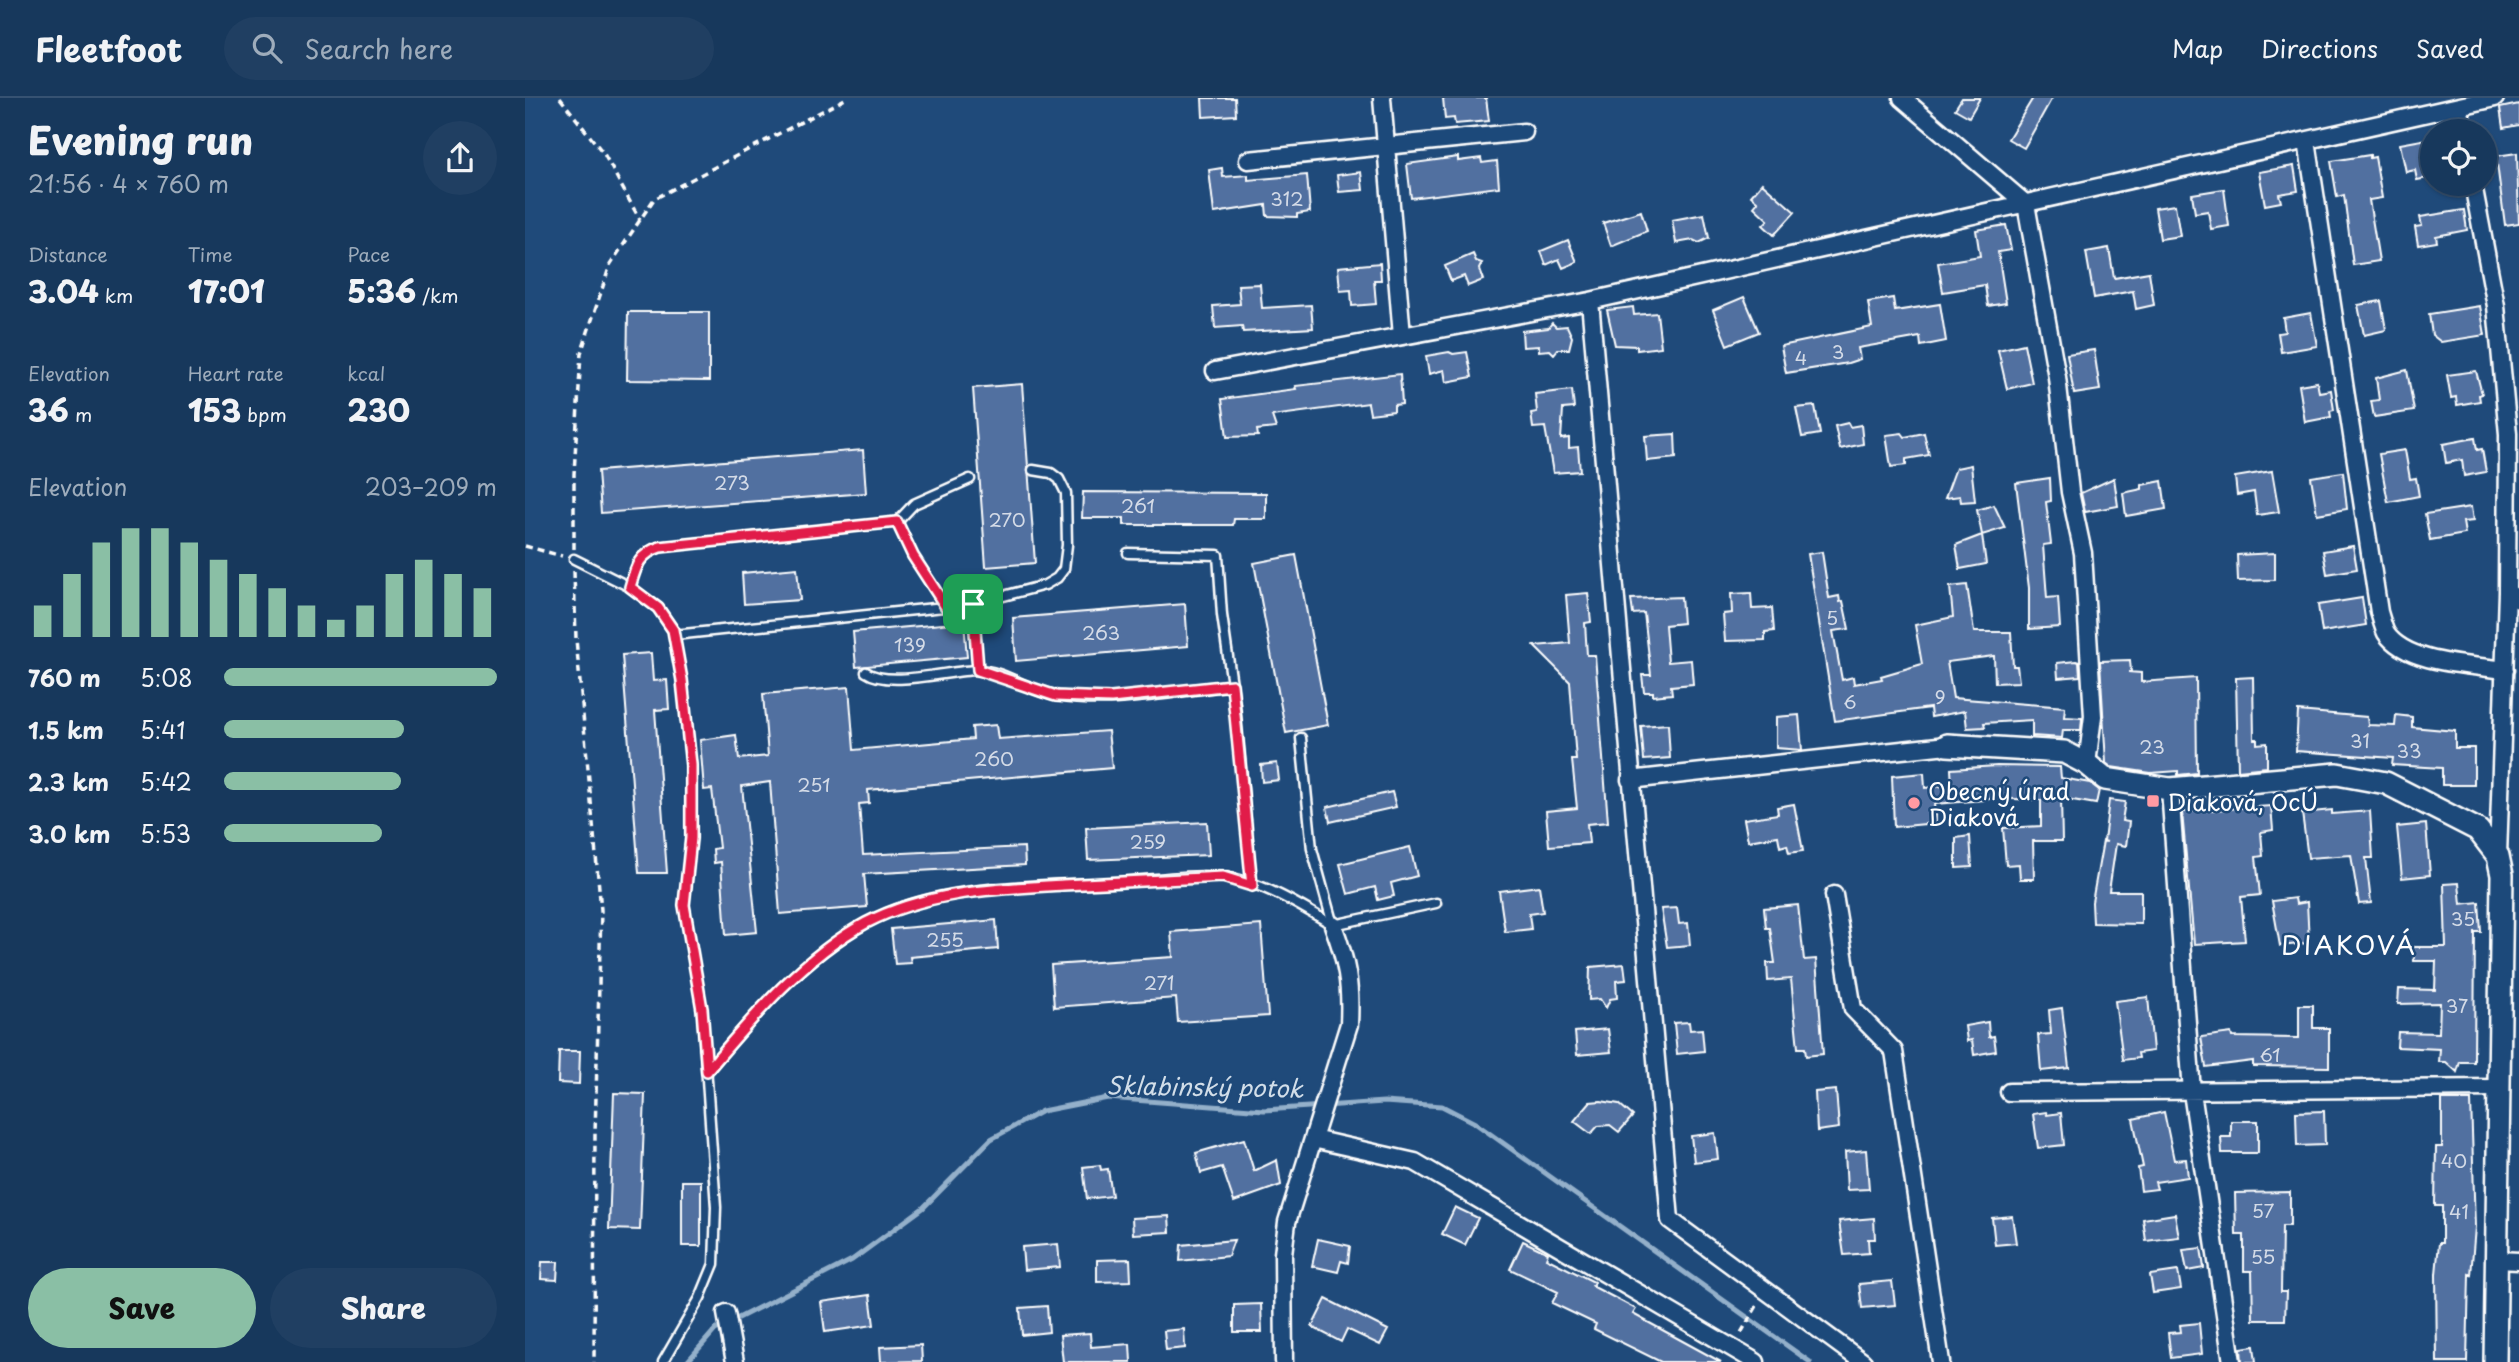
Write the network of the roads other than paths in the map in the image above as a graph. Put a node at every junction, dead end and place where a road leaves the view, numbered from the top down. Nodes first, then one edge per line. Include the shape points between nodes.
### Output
1 (1382, 98) edge
2 (1902, 98) edge
3 (2495, 98) edge
4 (2459, 107) junction
5 (2461, 119) edge
6 (1524, 132) dead end
7 (2308, 141) junction
8 (1386, 148) junction
9 (1248, 160) dead end
10 (2475, 196) edge
11 (2026, 204) junction
12 (1590, 301) junction
13 (1402, 336) junction
14 (1215, 371) dead end
15 (1033, 470) dead end
16 (970, 479) dead end
17 (897, 522) junction
18 (1128, 553) dead end
19 (574, 559) road end
20 (630, 587) junction
21 (2513, 596) edge
22 (973, 604) junction
23 (946, 607) junction
24 (674, 635) junction
25 (978, 670) junction
26 (2505, 670) junction
27 (866, 672) dead end
28 (1232, 685) junction
29 (1301, 738) dead end
30 (1947, 745) joint
31 (2087, 764) junction
32 (1630, 780) junction
33 (2170, 789) junction
34 (2498, 856) junction
35 (1252, 886) junction
36 (1833, 895) dead end
37 (1436, 902) dead end
38 (1333, 925) junction
39 (707, 1071) junction
40 (2499, 1088) junction
41 (2192, 1092) junction
42 (2009, 1093) dead end
43 (1314, 1134) junction
44 (2497, 1260) junction
45 (2519, 1261) edge
46 (726, 1313) dead end
47 (663, 1362) edge
48 (735, 1362) edge
49 (1284, 1362) edge
50 (1756, 1362) edge
51 (1863, 1362) edge
52 (1941, 1362) edge
53 (2232, 1362) edge
54 (2495, 1362) edge

1 - 8 street
2 - 11 street
3 - 4 street
4 - 5 street
4 - 7 street
6 - 8 street
7 - 11 street
7 - 26 street via 2379,612 2387,633 2403,648 2426,658
8 - 9 street
8 - 13 street
10 - 21 street via 2496,306 2508,434
11 - 12 street
11 - 31 street via 2083,553 2093,716
12 - 13 street
12 - 32 street
13 - 14 street
15 - 22 lane via 1051,472 1066,493 1064,569 1045,585
16 - 17 lane via 913,504
17 - 20 lane via 660,547 637,562
17 - 23 lane
18 - 28 lane via 1218,555
19 - 20 lane
20 - 24 lane via 658,608
21 - 26 street
22 - 23 lane
22 - 25 lane
23 - 24 lane
24 - 39 lane via 691,765 691,838 684,905 702,1009
25 - 27 lane via 889,679
25 - 28 lane via 1056,696 1111,698
26 - 34 street
28 - 35 lane
29 - 38 lane via 1312,849
30 - 31 street via 2064,752
30 - 32 street
31 - 33 street via 2105,779
32 - 51 street via 1670,1220
33 - 34 street via 2337,774 2386,783 2477,830
33 - 41 street
34 - 40 street via 2502,876
35 - 38 lane via 1281,895
35 - 39 lane via 1223,877 975,890 918,901 865,924 810,963 764,1003
36 - 52 street via 1853,1009 1894,1051
37 - 38 lane
38 - 43 street via 1348,964 1349,1024
39 - 47 lane via 716,1207 714,1264
40 - 41 street
40 - 44 street
41 - 42 street
41 - 53 street
43 - 49 street via 1286,1233
43 - 50 street via 1415,1162
44 - 45 street
44 - 54 street
46 - 48 street

